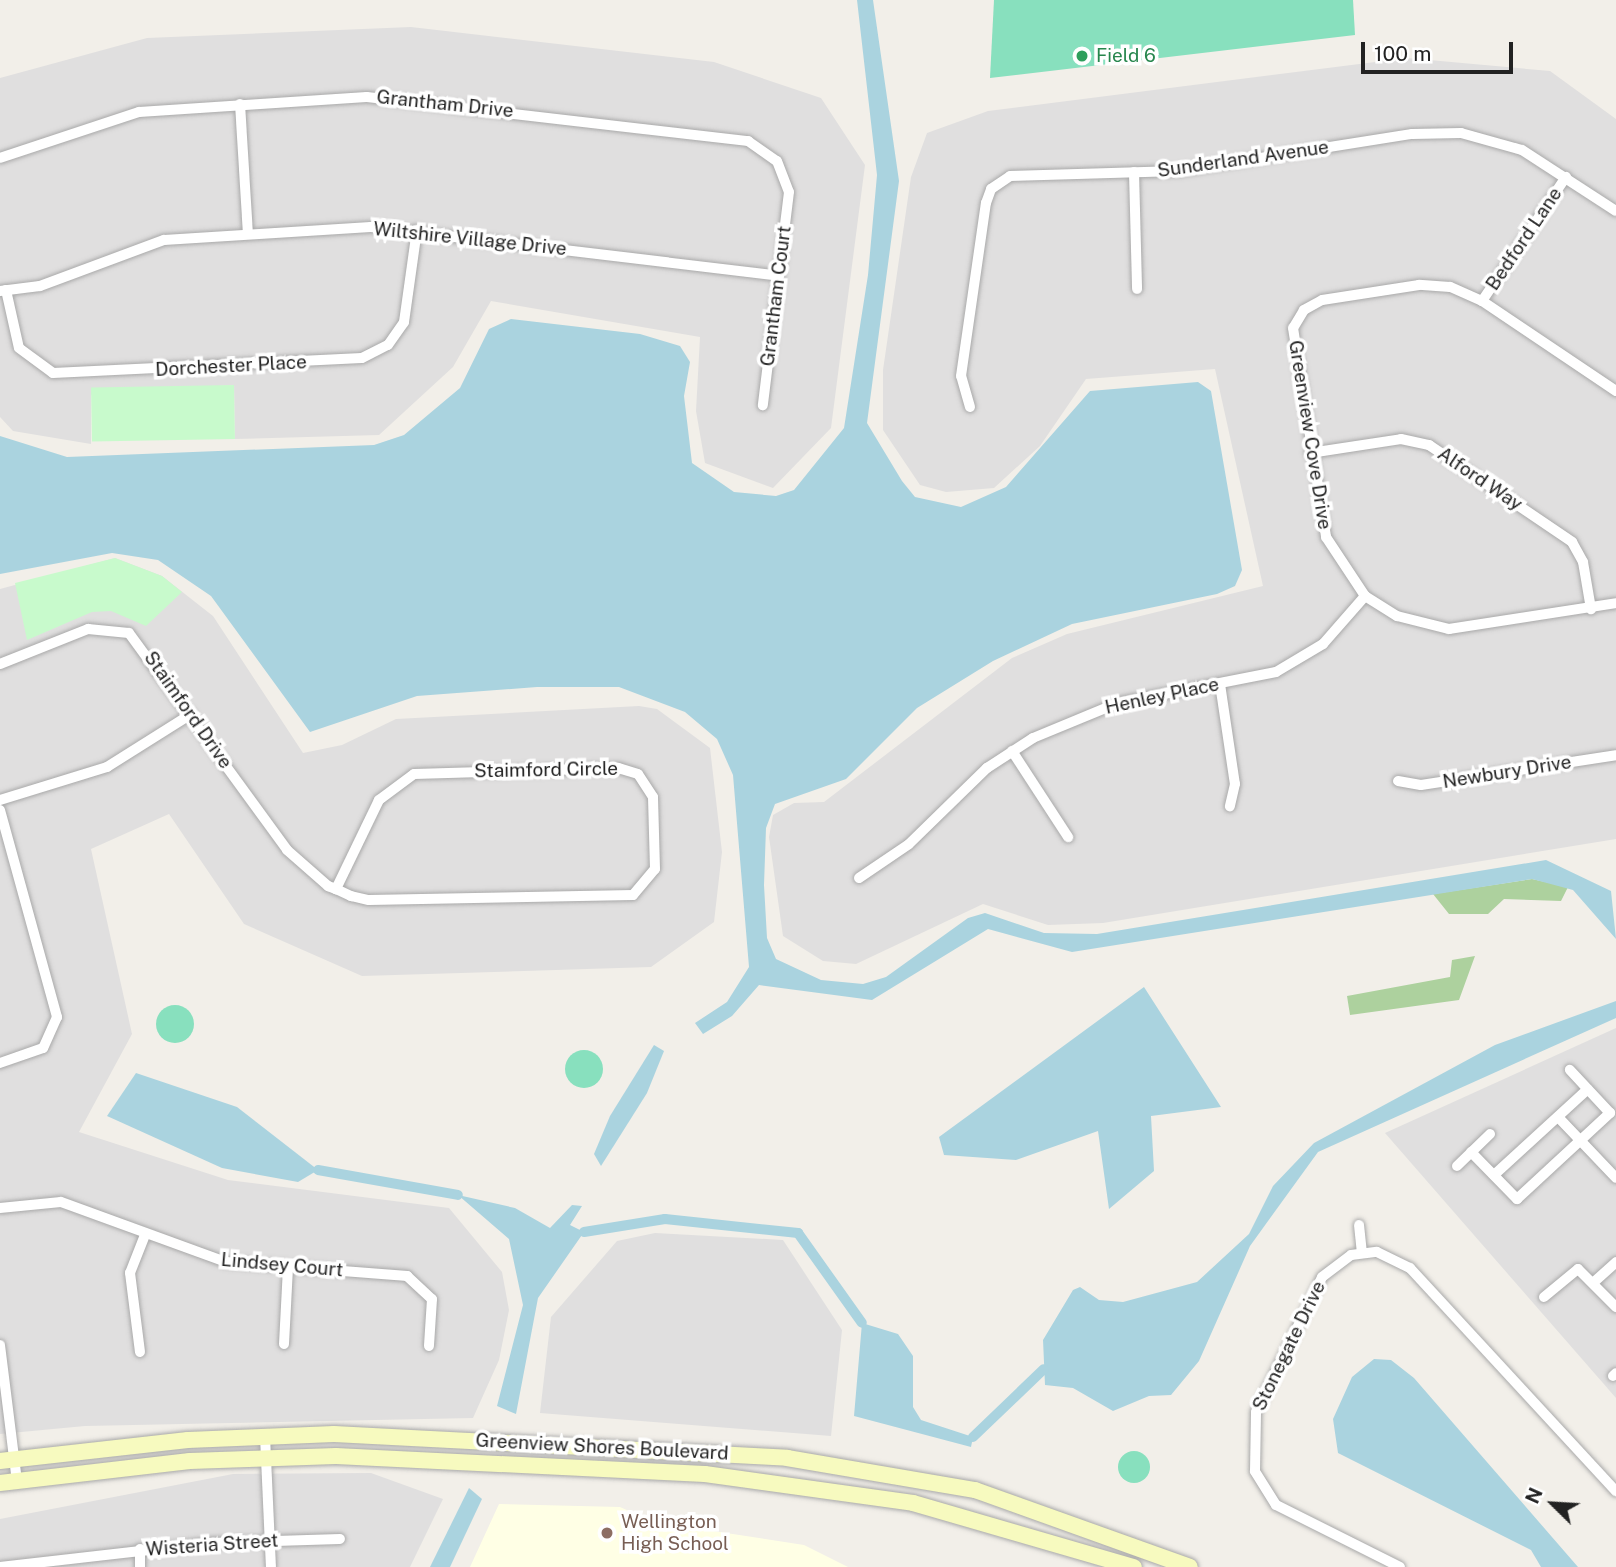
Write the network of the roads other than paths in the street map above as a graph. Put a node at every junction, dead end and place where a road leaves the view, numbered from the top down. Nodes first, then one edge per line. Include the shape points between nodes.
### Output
1 (240, 104) junction
2 (0, 158) edge
3 (1134, 172) junction
4 (1566, 177) junction
5 (788, 187) joint
6 (1616, 211) edge
7 (417, 230) junction
8 (248, 234) junction
9 (779, 276) junction
10 (1137, 289) dead end
11 (3, 291) edge
12 (1482, 300) junction
13 (1616, 391) edge
14 (763, 405) dead end
15 (970, 407) dead end
16 (1310, 453) junction
17 (1365, 596) junction
18 (1616, 603) edge
19 (1591, 608) junction
20 (0, 664) edge
21 (1220, 684) junction
22 (191, 714) junction
23 (1012, 751) junction
24 (1616, 755) edge
25 (1398, 781) dead end
26 (0, 800) edge
27 (1230, 806) dead end
28 (0, 810) edge
29 (1068, 837) dead end
30 (859, 878) dead end
31 (336, 890) junction
32 (0, 1063) edge
33 (1570, 1070) dead end
34 (1588, 1089) junction
35 (1558, 1116) junction
36 (1490, 1134) dead end
37 (1580, 1141) junction
38 (1471, 1152) junction
39 (1457, 1166) dead end
40 (1494, 1175) junction
41 (1616, 1178) edge
42 (0, 1208) edge
43 (1359, 1225) dead end
44 (145, 1235) junction
45 (1362, 1252) junction
46 (1616, 1262) edge
47 (288, 1268) junction
48 (1594, 1282) junction
49 (1544, 1297) dead end
50 (1616, 1307) edge
51 (284, 1344) dead end
52 (0, 1345) edge
53 (429, 1346) dead end
54 (139, 1352) dead end
55 (2, 1379) edge
56 (265, 1436) junction
57 (646, 1449) junction
58 (266, 1457) junction
59 (7, 1460) edge
60 (644, 1470) junction
61 (18, 1481) junction
62 (0, 1483) edge
63 (1616, 1491) edge
64 (340, 1539) dead end
65 (270, 1540) junction
66 (139, 1549) junction
67 (0, 1567) edge
68 (140, 1567) edge
69 (271, 1567) edge
70 (1134, 1567) edge
71 (1190, 1567) edge
72 (1401, 1567) edge

1 - 2 street, Grantham Drive via 139,112
1 - 5 street, Grantham Drive via 400,97 740,139 773,155
1 - 8 street
3 - 4 street, Sunderland Avenue via 1193,170 1438,132 1500,141
3 - 10 street
3 - 15 street, Sunderland Avenue via 1018,175 991,189 961,376
4 - 6 street, Sunderland Avenue
4 - 12 street, Bedford Lane
5 - 9 street, Grantham Court
7 - 8 street, Wiltshire Village Drive
7 - 9 street, Wiltshire Village Drive
7 - 11 street, Dorchester Place via 404,322 388,345 362,358 53,373 19,348
8 - 11 street, Wiltshire Village Drive via 164,240 40,286
9 - 14 street, Grantham Court
12 - 13 street, Greenview Cove Drive
12 - 16 street, Greenview Cove Drive via 1450,287 1419,285 1322,300 1304,310 1292,335
16 - 17 street, Greenview Cove Drive via 1326,537
16 - 19 street, Alford Way via 1401,439 1429,445 1572,542 1583,562
17 - 19 street, Greenview Cove Drive via 1406,620 1449,629
17 - 21 street, Henley Place via 1323,643 1293,665
18 - 19 street, Greenview Cove Drive
20 - 22 street, Staimford Drive via 88,629 113,628 141,643
21 - 23 street, Henley Place via 1099,709
21 - 27 street via 1235,784
22 - 26 street via 107,767
22 - 31 street, Staimford Drive via 287,850
23 - 29 street
23 - 30 street, Henley Place via 963,788 909,844
24 - 25 street, Newbury Drive via 1421,785
28 - 32 street via 57,1017 43,1048
31 - 31 street, Staimford Circle via 379,800 414,774 618,768 643,779 653,797 654,869 633,895 387,903
33 - 34 street
34 - 35 street
34 - 37 street via 1611,1114
35 - 37 street
35 - 40 street
36 - 38 street
37 - 40 street via 1517,1199
37 - 41 street
38 - 39 street
38 - 40 street
42 - 44 street, Lindsey Court via 61,1202
43 - 45 street
44 - 47 street, Lindsey Court via 226,1262
44 - 54 street via 130,1273
45 - 63 street via 1391,1256 1410,1268
45 - 72 street, Stonegate Drive via 1332,1266 1312,1296 1256,1412 1255,1471 1276,1505
46 - 48 street
47 - 51 street
47 - 53 street, Lindsey Court via 414,1278 434,1306
48 - 49 street via 1578,1269
48 - 50 street
52 - 55 street
55 - 59 street
56 - 57 street, Greenview Shores Boulevard
56 - 58 street
56 - 59 street, Greenview Shores Boulevard
57 - 60 street
57 - 71 street, Greenview Shores Boulevard via 787,1458 916,1477 1026,1506
58 - 60 street, Greenview Shores Boulevard
58 - 61 street, Greenview Shores Boulevard
58 - 65 street
59 - 61 street
60 - 70 street, Greenview Shores Boulevard via 784,1482 913,1503
61 - 62 street, Greenview Shores Boulevard
64 - 65 street, Wisteria Street
65 - 66 street, Wisteria Street
65 - 69 street
66 - 67 street, Wisteria Street
66 - 68 street

